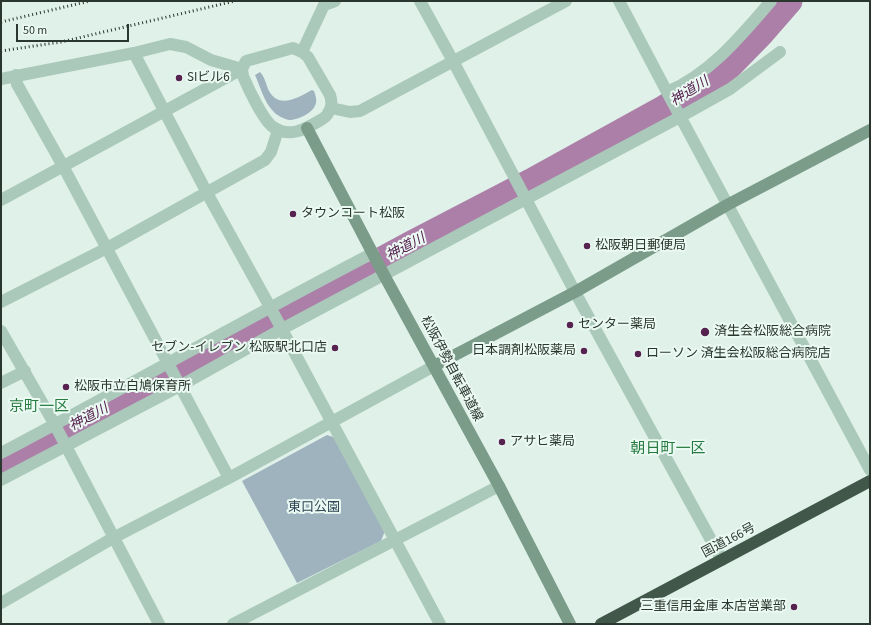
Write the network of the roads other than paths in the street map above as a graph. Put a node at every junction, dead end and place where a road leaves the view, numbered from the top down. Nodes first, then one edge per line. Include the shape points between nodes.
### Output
1 (335, 1) edge
2 (420, 1) edge
3 (566, 1) edge
4 (619, 1) edge
5 (771, 1) edge
6 (302, 52) junction
7 (780, 52) dead end
8 (134, 54) junction
9 (454, 61) junction
10 (242, 69) junction
11 (16, 75) junction
12 (1, 78) edge
13 (668, 94) junction
14 (331, 108) junction
15 (164, 111) junction
16 (679, 114) junction
17 (307, 128) junction
18 (278, 130) junction
19 (870, 130) edge
20 (63, 166) junction
21 (207, 193) junction
22 (525, 197) junction
23 (1, 200) edge
24 (728, 205) junction
25 (107, 248) junction
26 (374, 253) junction
27 (384, 275) junction
28 (575, 292) junction
29 (1, 302) edge
30 (270, 307) junction
31 (282, 329) junction
32 (1, 331) edge
33 (167, 364) junction
34 (434, 366) junction
35 (25, 371) junction
36 (1, 383) edge
37 (180, 386) junction
38 (332, 422) junction
39 (55, 425) junction
40 (65, 445) junction
41 (1, 453) edge
42 (870, 470) edge
43 (229, 478) junction
44 (1, 480) edge
45 (870, 481) edge
46 (498, 486) junction
47 (113, 538) junction
48 (395, 540) junction
49 (722, 560) junction
50 (1, 603) edge
51 (159, 624) edge
52 (233, 624) edge
53 (440, 624) edge
54 (570, 624) edge
55 (601, 624) edge

1 - 6 street via 324,5
2 - 9 street
3 - 9 street
4 - 13 street
5 - 13 street via 718,60
6 - 10 street via 293,48 246,61
6 - 14 street via 312,63 330,95
7 - 16 street via 730,89
8 - 10 street via 170,44 186,47 211,60
8 - 11 street
8 - 15 street
9 - 14 street via 360,111 350,112
9 - 22 street
10 - 15 street
10 - 18 street via 247,85 267,122
11 - 12 street
11 - 20 street via 17,84
13 - 16 street
14 - 17 street via 328,114
15 - 20 street
15 - 21 street
16 - 22 street
16 - 24 street
17 - 18 street via 297,132
17 - 26 main road, 松阪伊勢自転車道線
18 - 21 street via 271,152 265,160
19 - 24 main road
20 - 23 street
20 - 25 street
21 - 25 street
21 - 30 street
22 - 27 street
22 - 28 street
24 - 28 main road
24 - 42 street
25 - 29 street
25 - 33 street
26 - 27 main road, 松阪伊勢自転車道線
26 - 30 street
27 - 31 street
27 - 34 main road, 松阪伊勢自転車道線
28 - 34 main road
28 - 49 street
30 - 31 street
30 - 33 street
31 - 37 street
31 - 38 street
32 - 35 street
33 - 37 street
33 - 39 street
34 - 38 street
34 - 46 main road, 松阪伊勢自転車道線
35 - 36 street
35 - 39 street
37 - 40 street
37 - 43 street
38 - 43 street
38 - 48 street
39 - 40 street
39 - 41 street
40 - 44 street
40 - 47 street
43 - 47 street
45 - 49 highway, 国道166号
46 - 48 street
46 - 54 main road, 松阪伊勢自転車道線
47 - 50 street
47 - 51 street
48 - 52 street
48 - 53 street
49 - 55 highway, 国道166号

